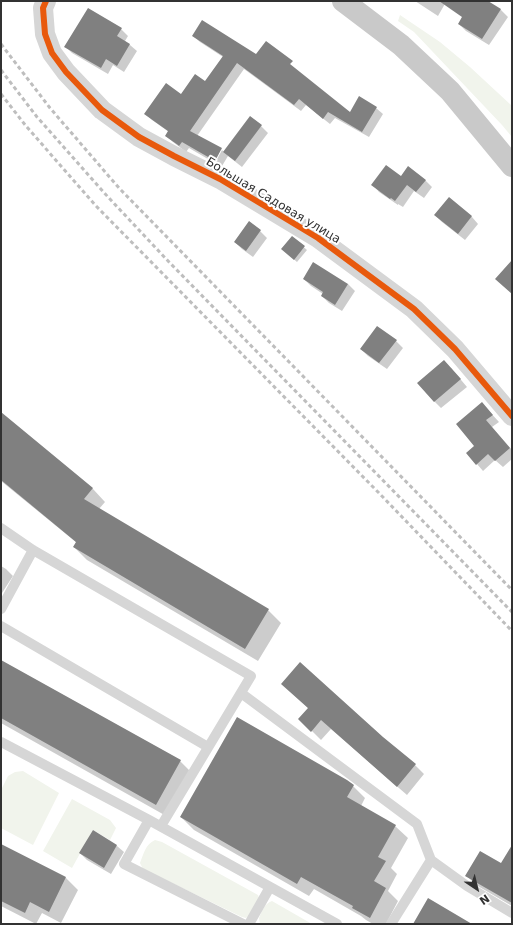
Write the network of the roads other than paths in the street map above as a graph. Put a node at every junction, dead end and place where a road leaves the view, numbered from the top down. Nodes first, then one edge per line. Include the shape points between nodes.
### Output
1 (46, 1) edge
2 (343, 1) edge
3 (512, 166) edge
4 (512, 416) edge
5 (1, 528) edge
6 (33, 550) junction
7 (1, 609) edge
8 (1, 626) edge
9 (241, 693) junction
10 (1, 742) edge
11 (208, 748) junction
12 (149, 820) junction
13 (161, 826) junction
14 (431, 860) junction
15 (270, 887) junction
16 (512, 913) edge
17 (243, 924) edge
18 (249, 924) edge
19 (337, 924) edge
20 (391, 924) edge

1 - 4 street, Большая Садовая улица via 43,8 45,34 52,53 66,72 102,110 139,137 220,179 318,238 414,309 455,348
2 - 3 main road via 401,45 450,91
5 - 6 lane
6 - 7 lane
6 - 9 lane via 251,676
8 - 11 lane
9 - 11 lane
9 - 14 lane via 417,824
10 - 12 lane
11 - 13 lane
12 - 13 lane
12 - 17 lane via 124,864
13 - 15 lane
14 - 16 lane via 467,886
14 - 20 lane
15 - 18 lane
15 - 19 lane

